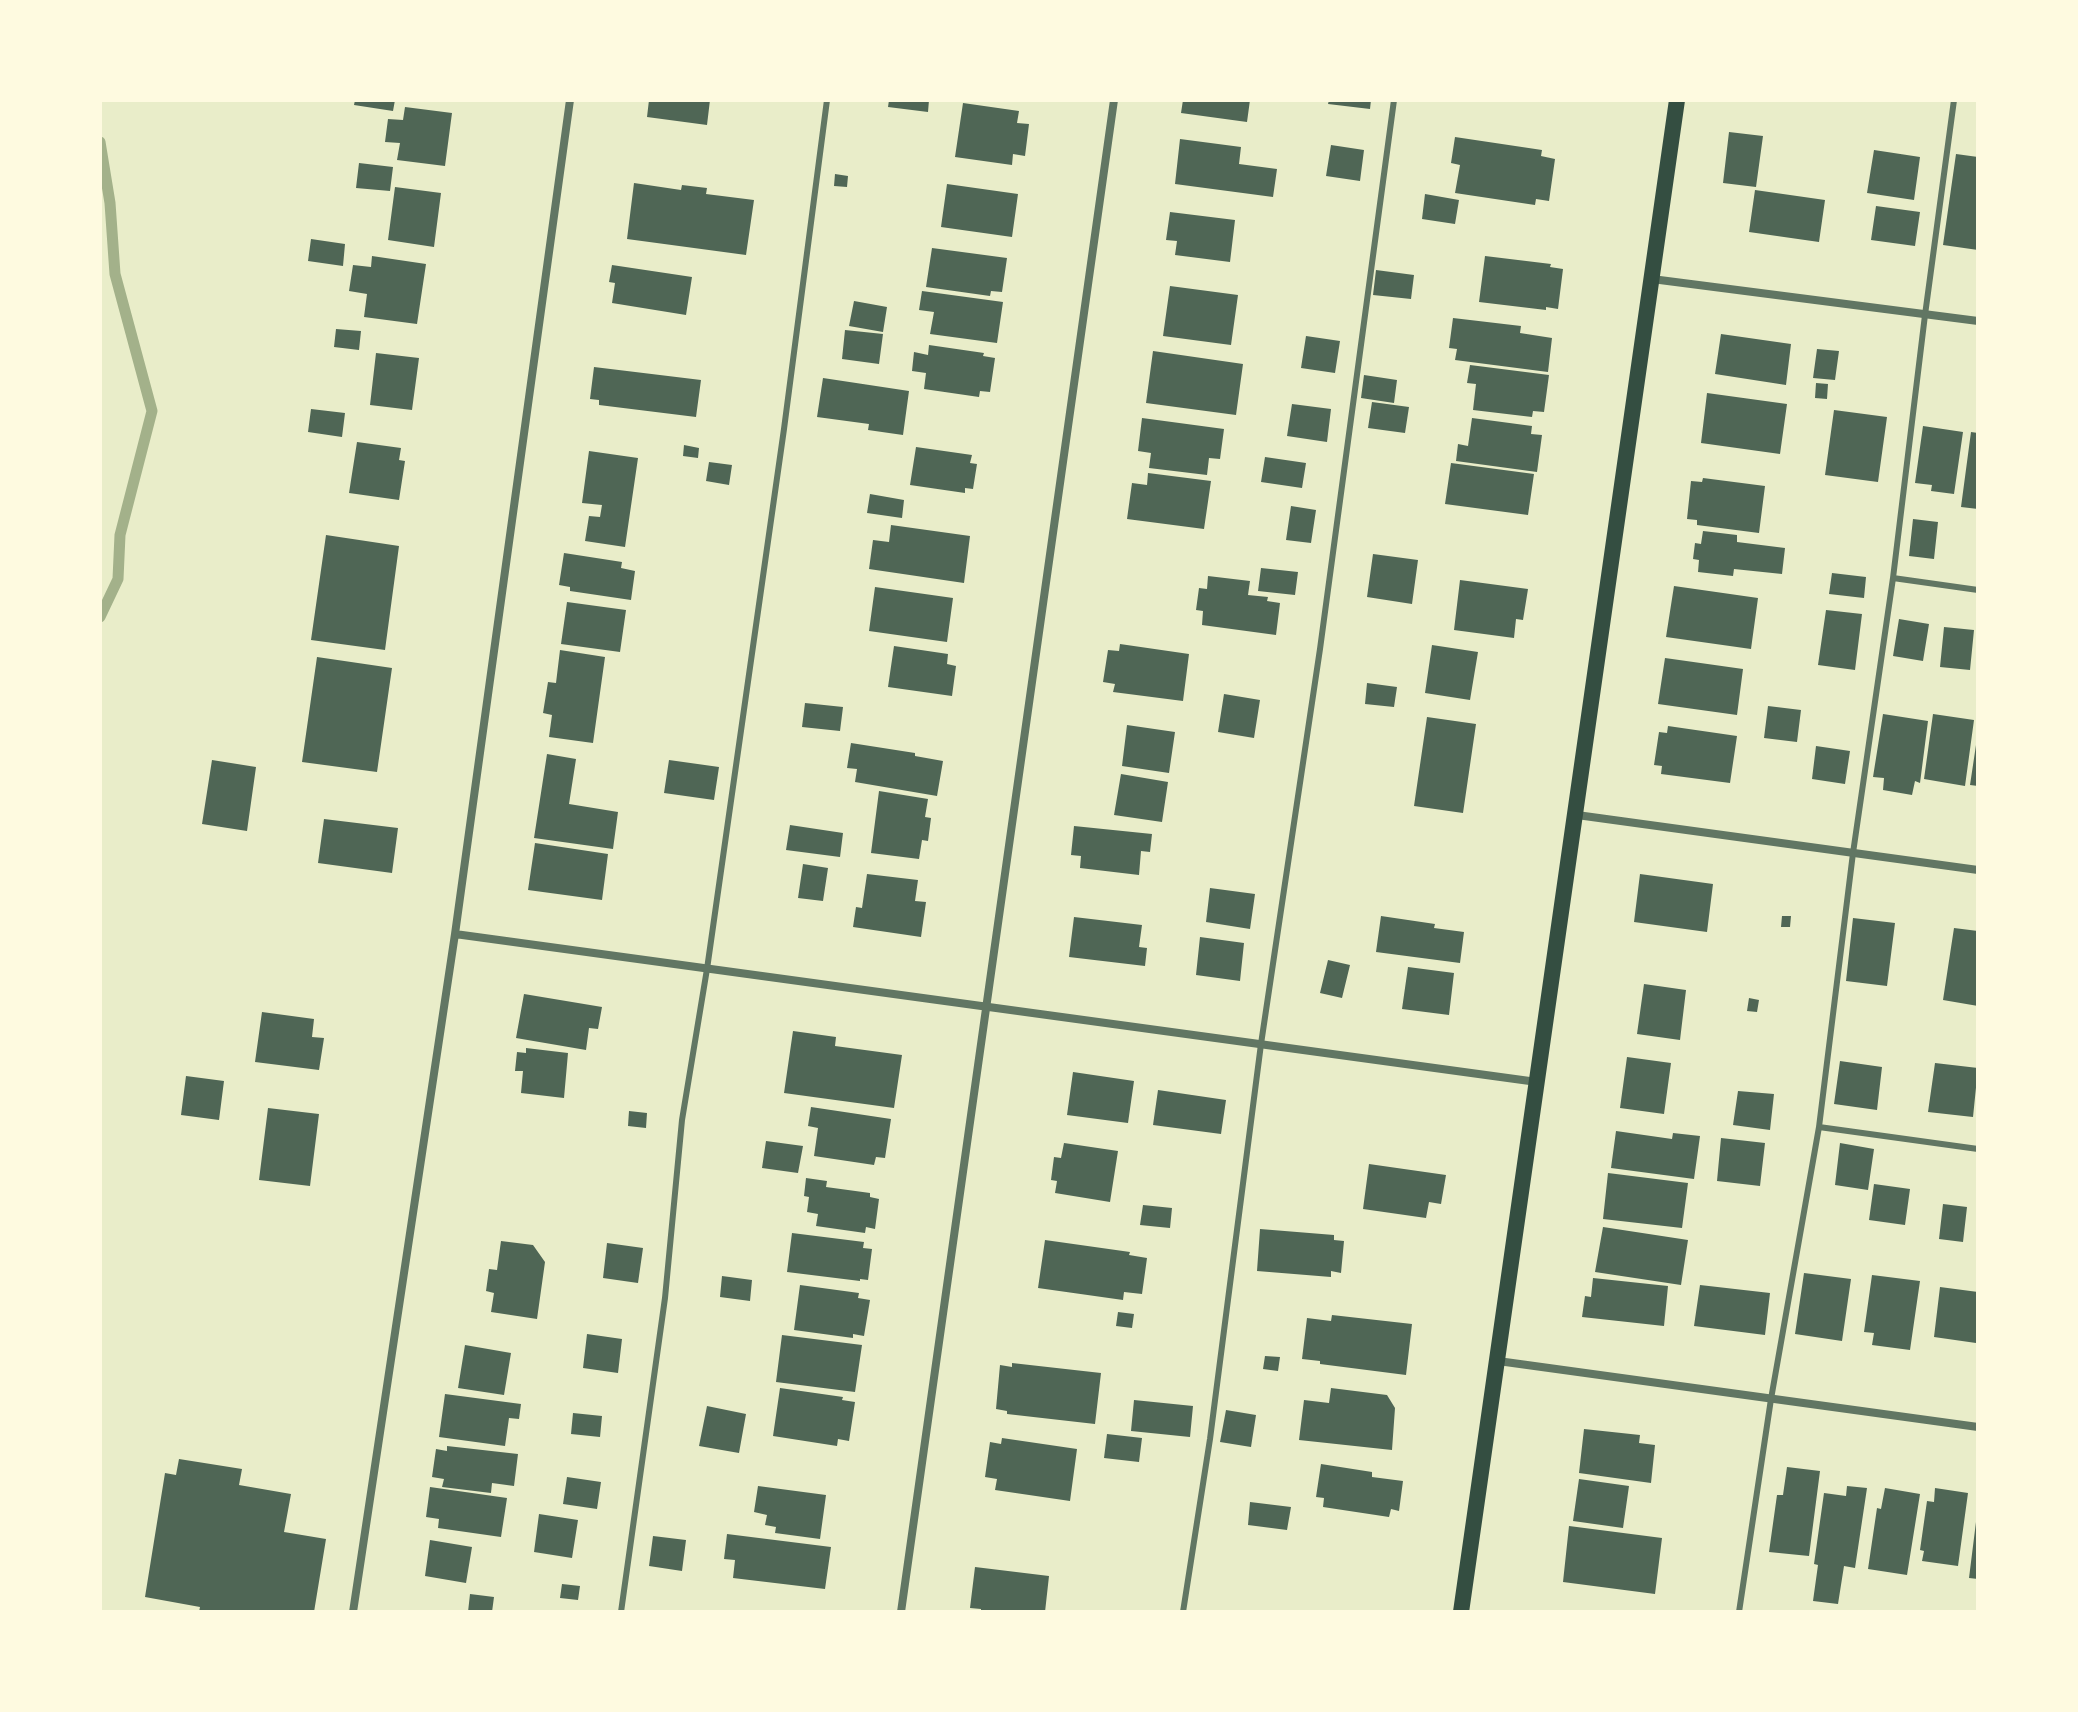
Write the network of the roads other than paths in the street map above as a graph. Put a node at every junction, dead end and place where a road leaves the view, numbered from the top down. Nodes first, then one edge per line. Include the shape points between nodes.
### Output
1 (570, 100) edge
2 (827, 100) edge
3 (1114, 100) edge
4 (1394, 100) edge
5 (1677, 100) edge
6 (1954, 100) edge
7 (1652, 279) junction
8 (1925, 315) junction
9 (1978, 321) edge
10 (1893, 578) junction
11 (1978, 590) edge
12 (1577, 815) junction
13 (1853, 853) junction
14 (1978, 870) edge
15 (455, 934) junction
16 (707, 969) junction
17 (988, 1008) junction
18 (1261, 1044) junction
19 (1538, 1082) junction
20 (1819, 1127) junction
21 (1978, 1149) edge
22 (1498, 1361) junction
23 (1771, 1399) junction
24 (1978, 1427) edge
25 (353, 1612) edge
26 (621, 1612) edge
27 (901, 1612) edge
28 (1183, 1612) edge
29 (1461, 1612) edge
30 (1739, 1612) edge

1 - 15 street
2 - 16 lane
3 - 17 street
4 - 18 lane
5 - 7 main road
6 - 8 lane
7 - 8 street
7 - 12 main road
8 - 9 street
8 - 10 lane
10 - 11 lane
10 - 13 lane
12 - 13 street
12 - 19 main road
13 - 14 street
13 - 20 lane
15 - 16 street
15 - 25 street
16 - 17 street
16 - 26 lane via 682,1120 665,1298
17 - 18 street
17 - 27 street
18 - 19 street
18 - 28 lane
19 - 22 main road
20 - 21 lane
20 - 23 lane
22 - 23 street
22 - 29 main road
23 - 24 street
23 - 30 lane

